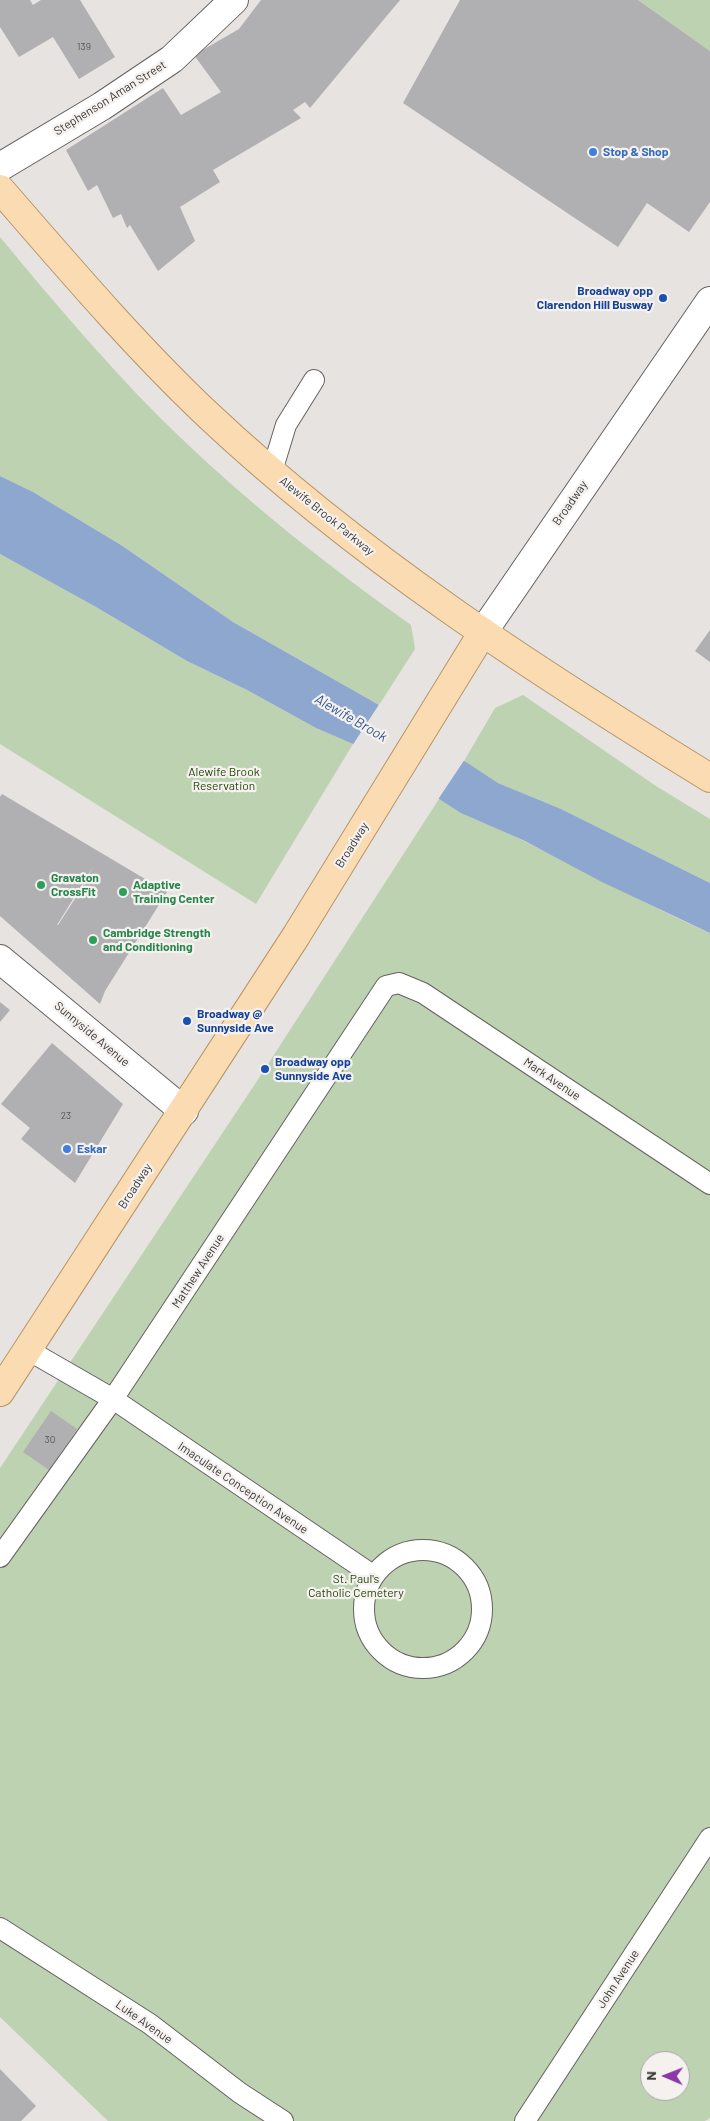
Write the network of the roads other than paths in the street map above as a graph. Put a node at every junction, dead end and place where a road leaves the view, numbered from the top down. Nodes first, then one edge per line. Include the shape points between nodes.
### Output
1 (234, 0) edge
2 (0, 166) edge
3 (0, 189) edge
4 (710, 301) edge
5 (314, 380) dead end
6 (272, 471) junction
7 (483, 632) junction
8 (710, 778) edge
9 (0, 958) edge
10 (391, 984) joint
11 (184, 1110) junction
12 (710, 1184) edge
13 (28, 1350) junction
14 (0, 1392) edge
15 (113, 1399) junction
16 (0, 1557) edge
17 (374, 1576) junction
18 (710, 1838) edge
19 (0, 1928) edge
20 (284, 2121) edge
21 (525, 2121) edge

1 - 2 street, Stephenson Aman Street via 172,59 102,106
3 - 6 main road, Alewife Brook Parkway via 153,359
4 - 7 street, Broadway
5 - 6 lane via 286,425
6 - 7 main road, Alewife Brook Parkway via 375,556
7 - 8 main road, Alewife Brook Parkway
7 - 11 main road, Broadway via 291,944
9 - 11 street, Sunnyside Avenue
10 - 12 lane, Mark Avenue via 399,983 423,993
10 - 15 lane, Matthew Avenue via 374,1000
11 - 13 main road, Broadway
13 - 14 main road, Broadway
13 - 15 lane, Imaculate Conception Avenue
15 - 16 lane, Matthew Avenue
15 - 17 lane, Imaculate Conception Avenue
17 - 17 lane via 365,1598 366,1627 377,1647 394,1661 418,1669 441,1666 460,1657 474,1640 482,1614 480,1591 467,1570 454,1558 436,1551 416,1550 394,1557
18 - 21 lane, John Avenue
19 - 20 lane, Luke Avenue via 150,2024 240,2093

